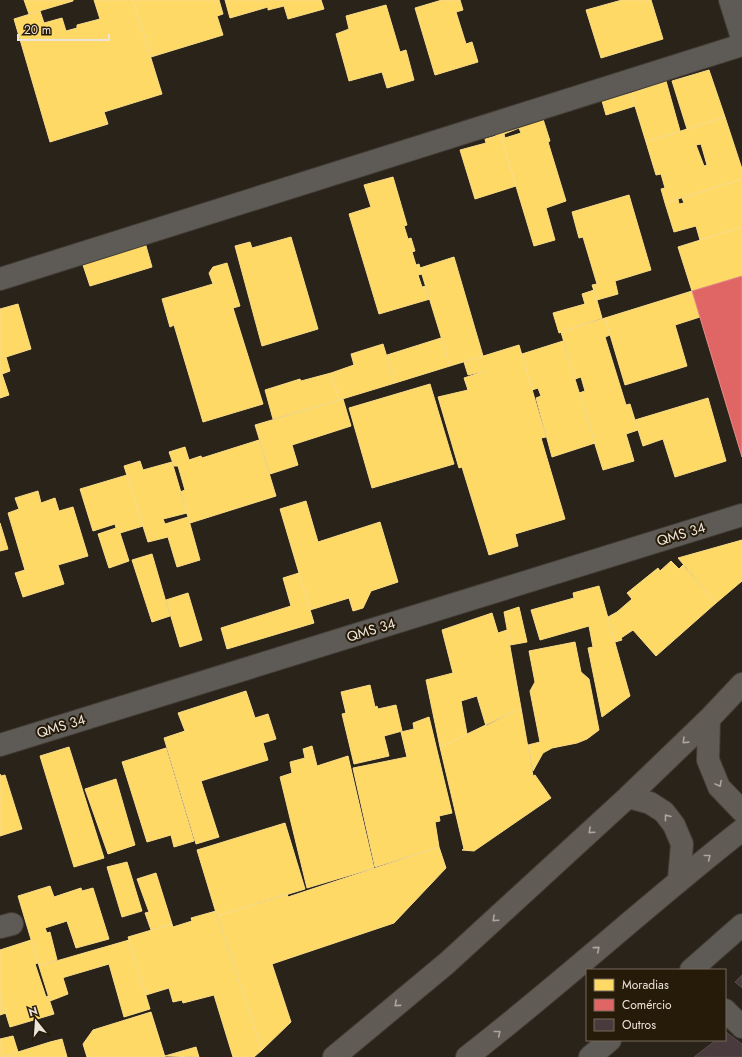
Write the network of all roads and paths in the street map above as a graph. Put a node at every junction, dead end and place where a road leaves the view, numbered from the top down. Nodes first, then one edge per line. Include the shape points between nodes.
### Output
1 (730, 0) edge
2 (742, 38) edge
3 (742, 45) edge
4 (0, 279) edge
5 (742, 515) edge
6 (742, 684) edge
7 (709, 719) junction
8 (0, 745) edge
9 (628, 797) junction
10 (742, 810) edge
11 (742, 830) edge
12 (679, 879) junction
13 (742, 925) edge
14 (692, 969) edge
15 (726, 1011) edge
16 (742, 1027) edge
17 (609, 1041) edge
18 (334, 1057) edge
19 (467, 1057) edge
20 (590, 1057) edge

1 - 2 street
3 - 4 street
5 - 8 street, QMS 34
6 - 7 main road
7 -> 9 main road
7 -> 10 main road via 708,760 719,787
12 -> 9 main road via 682,844 674,825 664,812 650,803
9 -> 18 main road via 447,962
12 -> 11 main road
19 -> 12 main road
13 - 14 street
15 - 16 street
17 - 20 street

